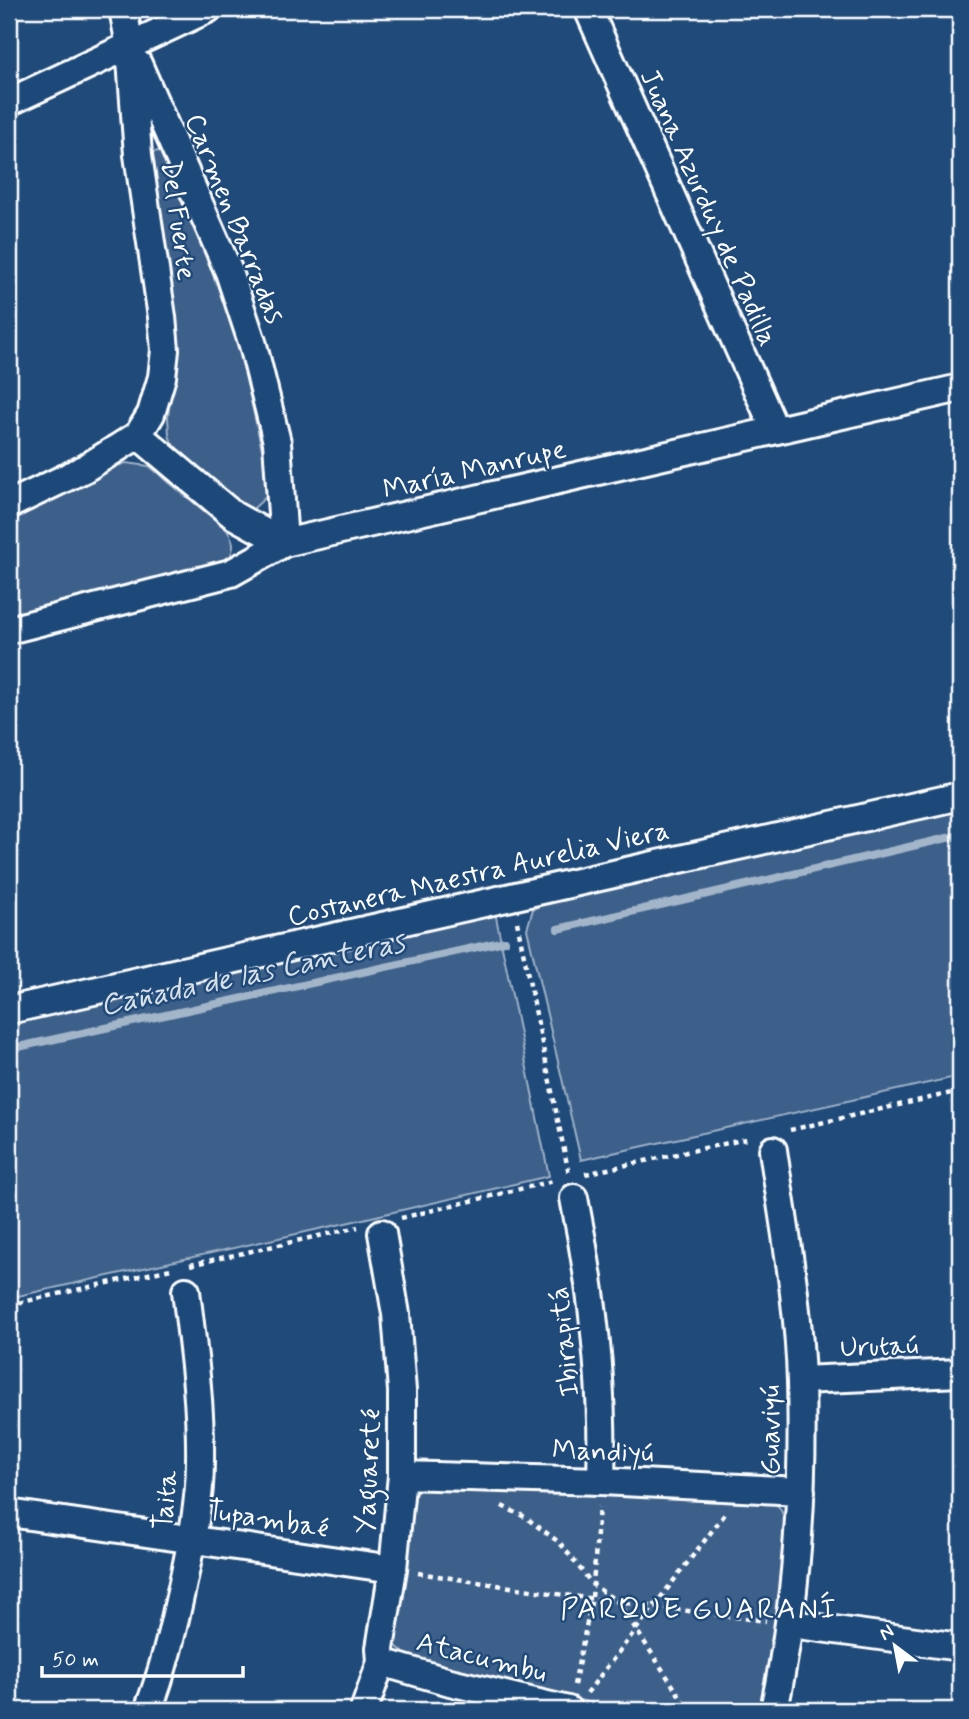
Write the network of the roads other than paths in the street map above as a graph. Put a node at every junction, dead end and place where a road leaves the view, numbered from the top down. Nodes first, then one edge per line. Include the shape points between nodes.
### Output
1 (123, 9) edge
2 (208, 9) edge
3 (588, 9) edge
4 (130, 46) junction
5 (9, 102) edge
6 (960, 388) edge
7 (775, 430) junction
8 (138, 435) junction
9 (9, 505) edge
10 (284, 543) junction
11 (9, 630) edge
12 (960, 796) edge
13 (9, 1010) edge
14 (778, 1140) road end
15 (572, 1188) road end
16 (382, 1233) dead end
17 (186, 1291) dead end
18 (960, 1373) edge
19 (801, 1380) junction
20 (402, 1475) junction
21 (601, 1481) junction
22 (801, 1491) junction
23 (9, 1513) edge
24 (193, 1539) junction
25 (393, 1569) junction
26 (791, 1624) junction
27 (960, 1647) edge
28 (381, 1662) junction
29 (573, 1704) edge
30 (148, 1710) edge
31 (364, 1710) edge
32 (774, 1710) edge

1 - 4 street, Del Fuerte
2 - 4 street
3 - 7 street, Juana Azurduy de Padilla
4 - 5 street
4 - 8 street, Del Fuerte via 138,155 165,350 151,414
4 - 10 street, Carmen Barradas via 229,272 253,345 277,442
6 - 7 street, María Manrupe
7 - 10 street, María Manrupe
8 - 9 street via 84,469
8 - 10 street via 233,515
10 - 11 street, María Manrupe via 231,573
12 - 13 street, Costanera Maestra Aurelia Viera
14 - 19 street, Guaviyú
15 - 21 street, Ibirapitá via 595,1317 603,1431
16 - 20 street, Yaguareté via 396,1314
17 - 24 street, Taita via 200,1432
18 - 19 street, Urutaú
19 - 22 street, Guaviyú
20 - 21 street, Mandiyú
20 - 25 street, Yaguareté
21 - 22 street, Mandiyú
22 - 26 street, Guaviyú
23 - 24 street, Tupambaé
24 - 25 street, Tupambaé
24 - 30 street, Taita via 168,1650
25 - 28 street, Yaguareté
26 - 27 street
26 - 32 street, Guaviyú
28 - 29 street, Atacumbu via 450,1682
28 - 31 street, Yaguareté

